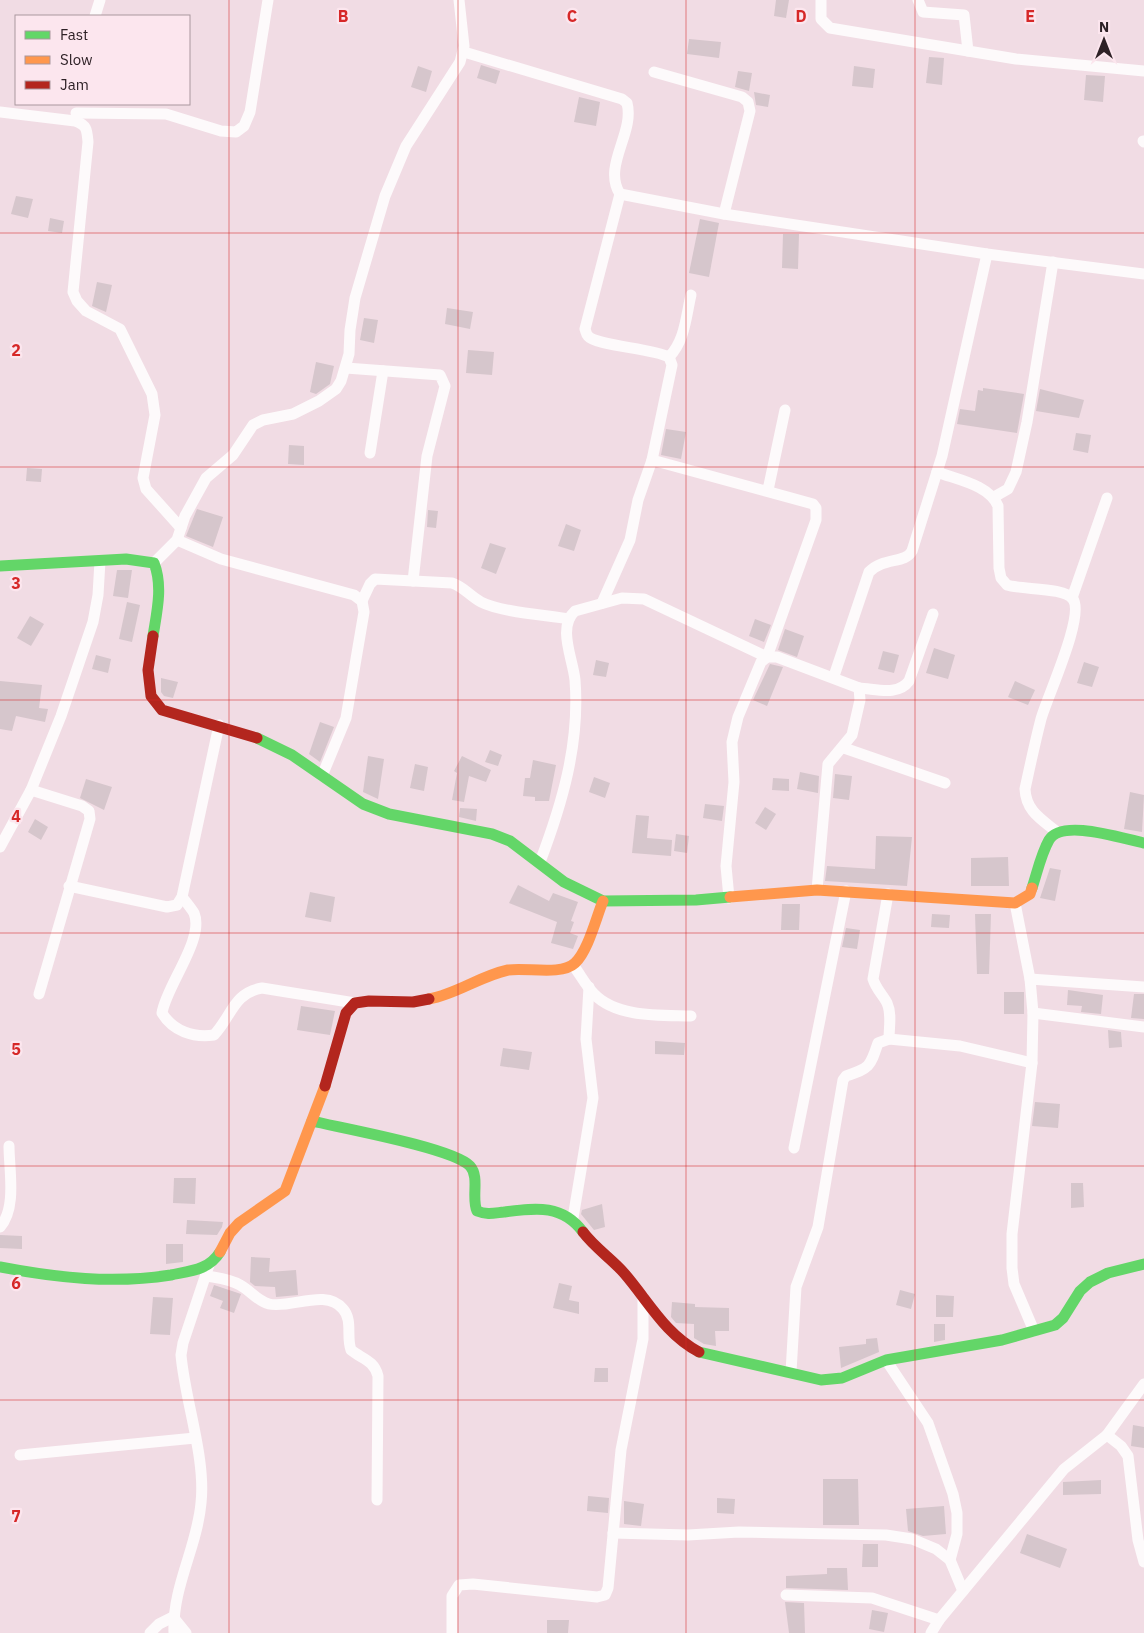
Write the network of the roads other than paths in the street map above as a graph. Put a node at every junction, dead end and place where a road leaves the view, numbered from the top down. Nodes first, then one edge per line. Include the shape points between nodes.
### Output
1 (100, 0) edge
2 (268, 0) edge
3 (459, 0) edge
4 (821, 0) edge
5 (918, 0) edge
6 (96, 15) edge
7 (464, 52) junction
8 (968, 52) junction
9 (1144, 71) edge
10 (654, 72) dead end
11 (0, 112) edge
12 (76, 113) edge
13 (620, 194) junction
14 (724, 214) junction
15 (986, 254) junction
16 (1053, 262) junction
17 (1144, 274) edge
18 (691, 295) dead end
19 (669, 357) junction
20 (346, 368) junction
21 (383, 371) junction
22 (785, 410) dead end
23 (370, 454) dead end
24 (652, 460) junction
25 (937, 472) junction
26 (768, 490) junction
27 (994, 497) junction
28 (1106, 498) dead end
29 (181, 528) junction
30 (177, 540) junction
31 (100, 561) junction
32 (154, 563) junction
33 (0, 566) edge
34 (412, 581) junction
35 (1072, 598) junction
36 (362, 601) junction
37 (602, 603) junction
38 (933, 614) dead end
39 (568, 619) junction
40 (767, 657) junction
41 (834, 676) junction
42 (859, 688) junction
43 (219, 725) junction
44 (844, 748) junction
45 (322, 776) junction
46 (945, 784) dead end
47 (31, 790) junction
48 (1057, 832) junction
49 (1144, 842) edge
50 (0, 847) edge
51 (540, 862) junction
52 (69, 886) junction
53 (817, 890) junction
54 (846, 891) junction
55 (888, 894) junction
56 (182, 897) junction
57 (729, 898) junction
58 (603, 901) junction
59 (1015, 903) junction
60 (573, 965) junction
61 (1030, 979) junction
62 (1144, 986) edge
63 (589, 987) junction
64 (38, 994) dead end
65 (355, 1003) junction
66 (1033, 1014) junction
67 (691, 1016) dead end
68 (1144, 1027) edge
69 (889, 1039) junction
70 (1032, 1063) junction
71 (312, 1121) junction
72 (9, 1146) dead end
73 (794, 1148) dead end
74 (573, 1218) junction
75 (0, 1227) edge
76 (1144, 1264) edge
77 (0, 1267) edge
78 (208, 1270) junction
79 (643, 1297) junction
80 (1034, 1331) junction
81 (886, 1360) junction
82 (791, 1372) junction
83 (1144, 1384) edge
84 (1107, 1435) junction
85 (196, 1438) junction
86 (20, 1455) dead end
87 (377, 1500) dead end
88 (613, 1533) junction
89 (950, 1560) junction
90 (1144, 1562) edge
91 (963, 1591) junction
92 (786, 1595) dead end
93 (173, 1617) junction
94 (939, 1620) junction
95 (150, 1633) edge
96 (174, 1633) edge
97 (186, 1633) edge
98 (452, 1633) edge
99 (931, 1633) edge

1 - 6 street
2 - 12 street via 250,112 244,126 236,132 221,131 166,114
3 - 7 street
4 - 8 street via 821,19 830,28
5 - 8 street via 923,12 964,15
7 - 13 street via 627,103 628,115 615,171 615,186
7 - 20 street via 406,146 384,196 355,298
8 - 9 street
10 - 14 street via 742,97 748,102 750,111
11 - 12 street
12 - 29 street via 87,130 88,142 73,292 86,311 120,329 152,394 155,415 143,478 146,489
13 - 14 street
13 - 19 street via 585,329 588,337 598,342 658,351
14 - 15 street
15 - 16 street
15 - 25 street
16 - 17 street
16 - 27 street via 1016,472 1008,489
18 - 19 street via 680,341
19 - 24 street via 672,365
20 - 21 street
20 - 29 street via 330,395 292,414 253,425 233,455 206,478
21 - 23 street
21 - 34 street via 440,376 445,386 427,456
22 - 26 street
24 - 26 street
24 - 37 street via 639,493 626,551
25 - 27 street
25 - 41 street via 910,555 883,562 869,572
26 - 40 street via 813,504 817,514
27 - 35 street via 998,506 1001,578 1007,585 1063,593
28 - 35 street
29 - 30 street
30 - 32 street
30 - 36 street via 221,559 354,595
31 - 32 street via 139,559
31 - 33 street
31 - 47 street via 93,622 61,716
32 - 43 street via 159,576 148,670 151,696 162,710
34 - 36 street via 375,579
34 - 39 street via 452,583 493,606
35 - 48 street via 1076,614 1041,718 1025,789 1030,809
36 - 45 street via 364,612 346,718
37 - 39 street via 575,611
37 - 40 street via 622,598 652,602
38 - 42 street via 904,688 897,691
39 - 51 street via 575,679 573,749 559,808
40 - 41 street via 777,657
40 - 57 street via 741,710 732,742 734,782 726,866
41 - 42 street
42 - 44 street via 860,700 852,735
43 - 45 street via 274,746
43 - 56 street
44 - 46 street
44 - 53 street via 828,764
45 - 51 street via 343,792 380,811 419,822 492,834 510,841
47 - 50 street
47 - 52 street via 89,811 90,819
48 - 49 street via 1070,828
48 - 59 street via 1049,839 1030,894
51 - 58 street via 564,882
52 - 56 street via 167,907 177,905
52 - 64 street
53 - 54 street
53 - 57 street
54 - 55 street
54 - 73 street
55 - 59 street
55 - 69 street via 873,979 888,1008
56 - 65 street via 194,914 196,927 164,1001 162,1014 170,1026 200,1037 214,1036 248,990 262,988
57 - 58 street
58 - 60 street via 581,957
59 - 61 street
60 - 63 street
60 - 65 street via 509,970 490,975 445,996 413,1002
61 - 62 street
61 - 66 street
63 - 67 street via 604,1002 620,1008 650,1014
63 - 74 street via 586,1039 593,1098
65 - 71 street via 346,1014
66 - 68 street
66 - 70 street
69 - 70 street via 960,1046
69 - 82 street via 878,1043 870,1066 843,1080 818,1227 796,1287
70 - 80 street via 1012,1234 1012,1268 1014,1284
71 - 74 street via 464,1160 472,1170 474,1206 485,1214 544,1210
71 - 78 street via 285,1191 275,1201 245,1217 232,1231
72 - 75 street via 10,1204 5,1222
74 - 79 street
76 - 80 street via 1108,1273 1090,1282 1055,1325
77 - 78 street via 114,1282
78 - 85 street via 185,1336 182,1355
78 - 87 street via 240,1284 269,1304 323,1300 344,1309 349,1320 351,1350 369,1360 376,1367 378,1376
79 - 82 street via 686,1347 700,1353
79 - 88 street via 643,1339 621,1450
80 - 81 street via 1002,1340
81 - 82 street via 831,1380
81 - 89 street via 928,1423 953,1494 957,1534
83 - 84 street
84 - 90 street via 1128,1456 1138,1540
84 - 91 street via 1064,1469
85 - 86 street
85 - 93 street via 202,1503 176,1595
88 - 89 street via 886,1535 912,1539 936,1549
88 - 98 street via 608,1588 604,1595 459,1585 452,1596
89 - 91 street
91 - 94 street
92 - 94 street via 872,1598
93 - 95 street
93 - 96 street
93 - 97 street
94 - 99 street

